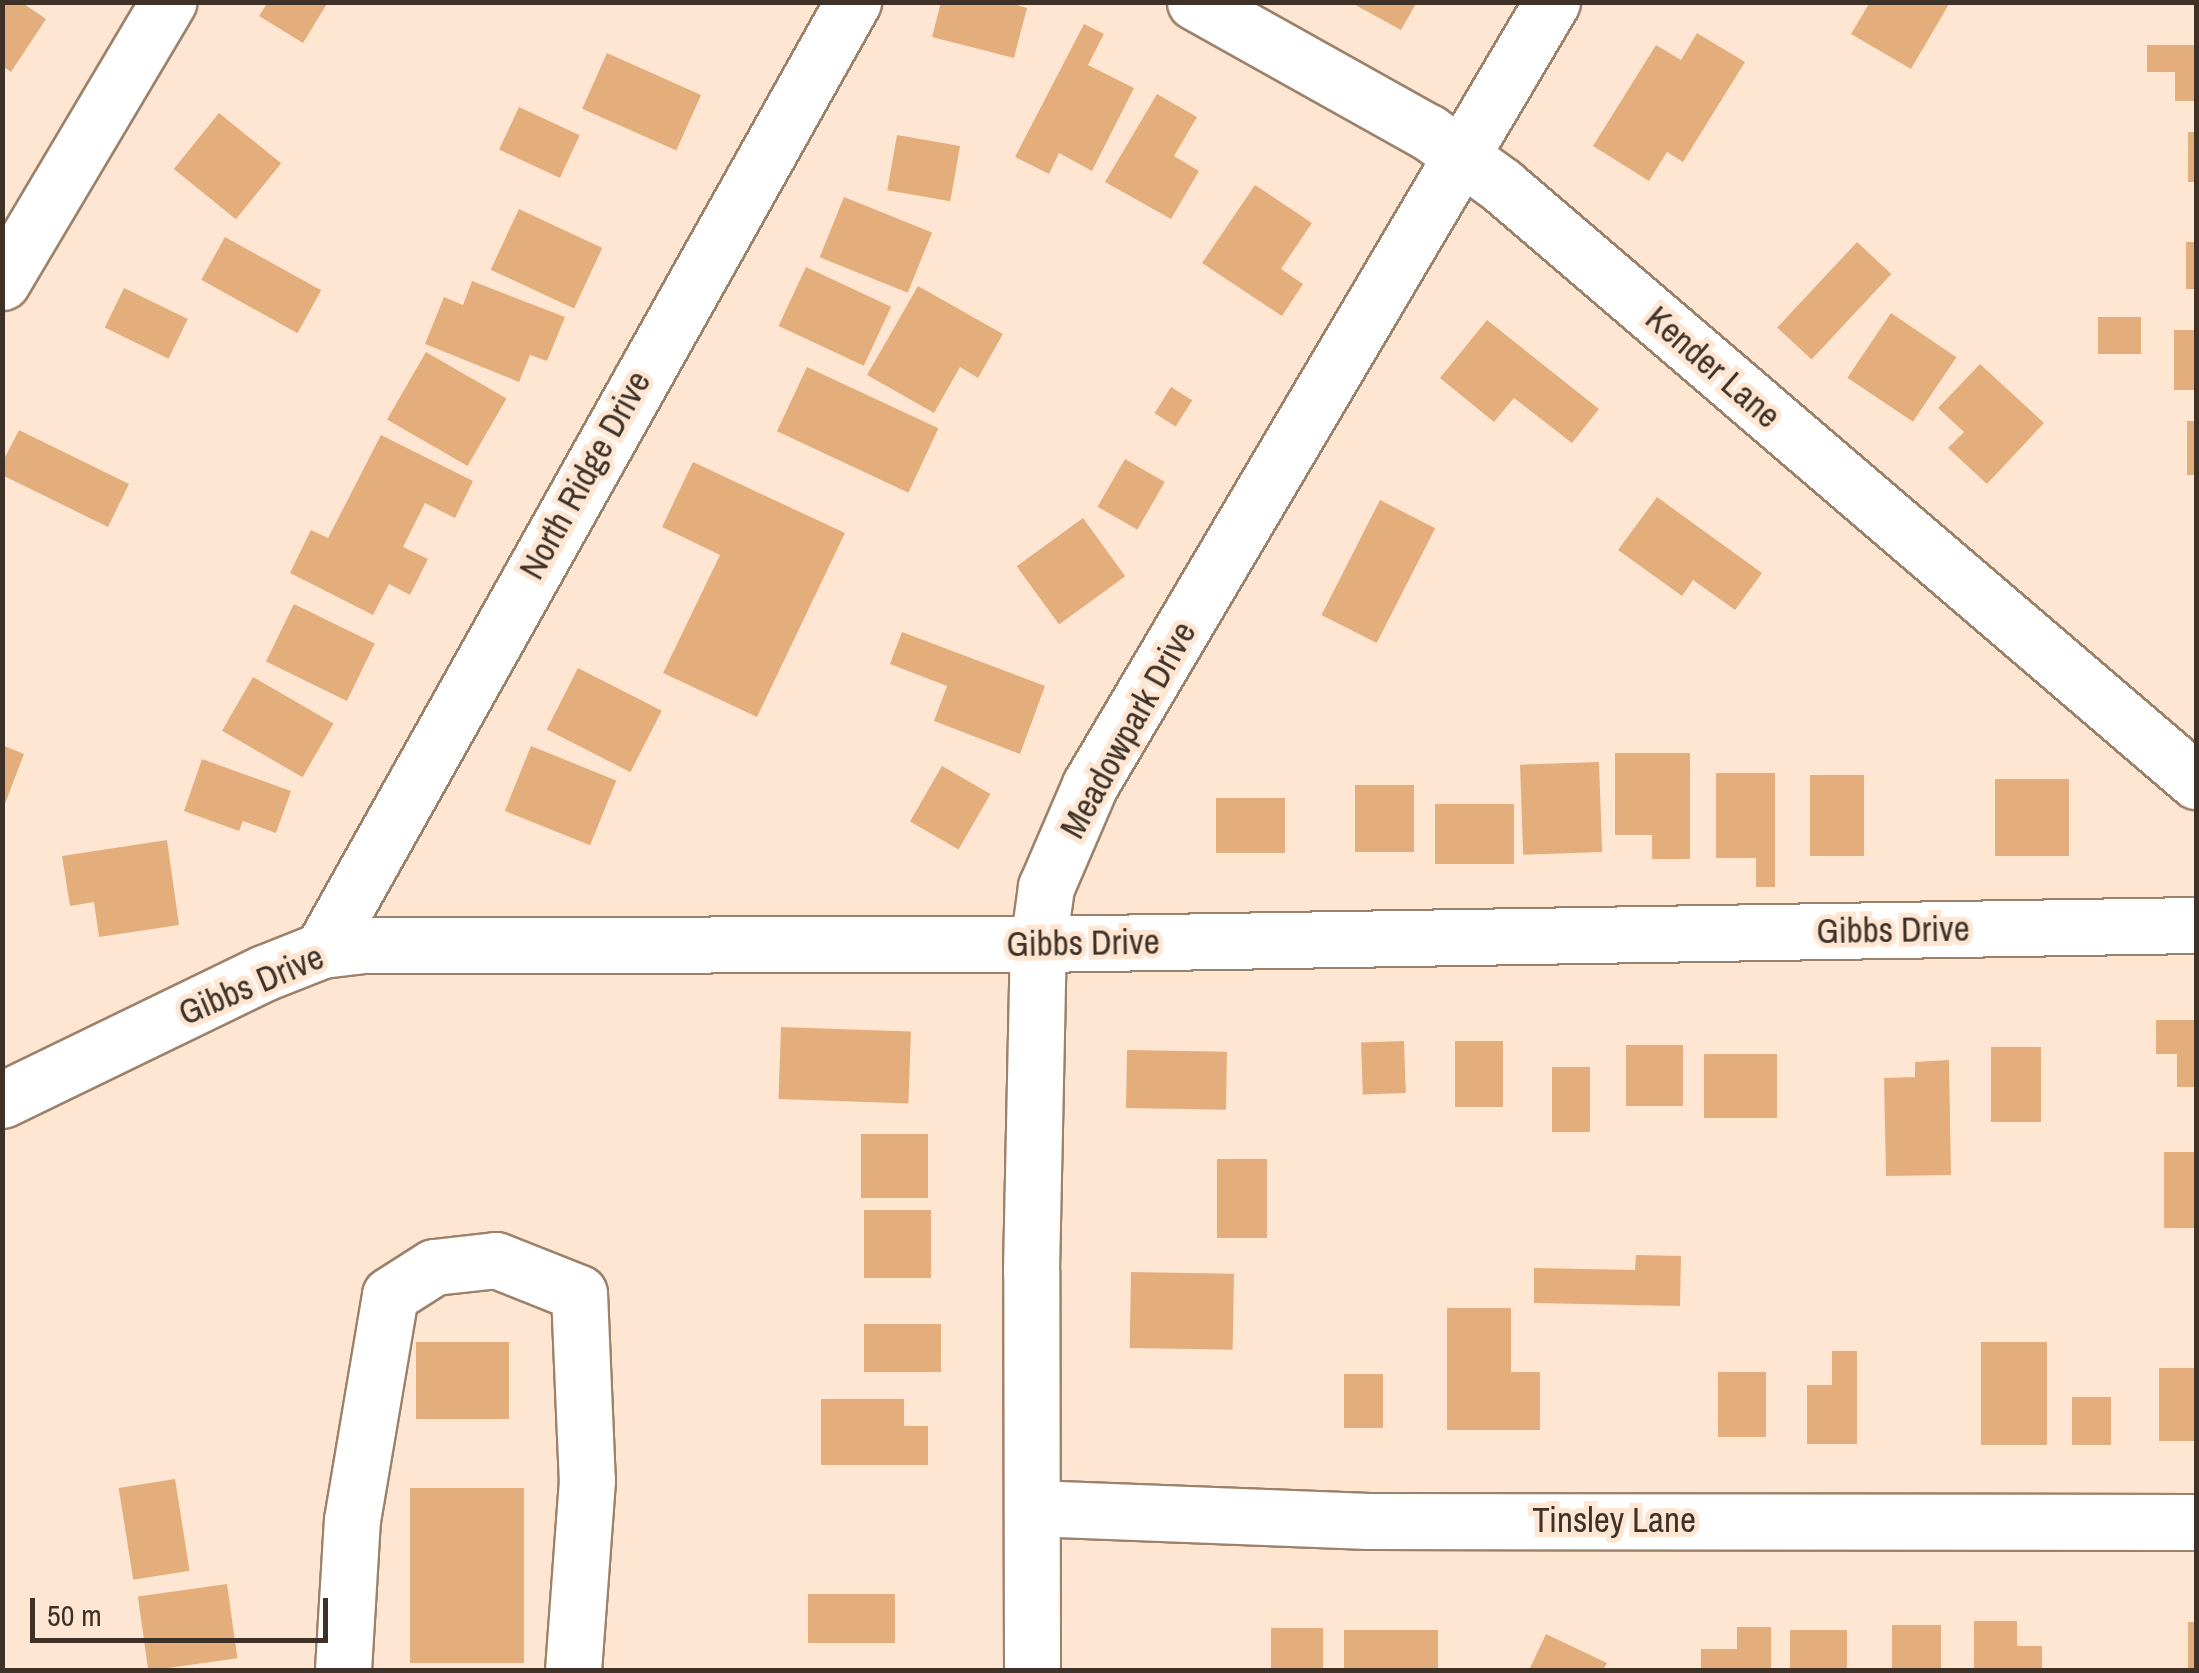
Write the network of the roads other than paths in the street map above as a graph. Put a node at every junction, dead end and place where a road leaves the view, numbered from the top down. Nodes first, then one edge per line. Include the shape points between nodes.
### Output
1 (168, 2) edge
2 (853, 2) edge
3 (1195, 2) edge
4 (1552, 2) edge
5 (1462, 156) junction
6 (2, 282) edge
7 (2196, 780) edge
8 (2196, 925) edge
9 (1038, 944) junction
10 (322, 950) junction
11 (2, 1100) edge
12 (1032, 1508) junction
13 (2196, 1522) edge
14 (344, 1670) edge
15 (572, 1670) edge
16 (1032, 1670) edge

1 - 6 street
2 - 10 street, North Ridge Drive
3 - 5 street, Kender Lane
4 - 5 street, Meadowpark Drive
5 - 7 street, Kender Lane
5 - 9 street, Meadowpark Drive via 1090,785 1046,886
8 - 9 street, Gibbs Drive
9 - 10 street, Gibbs Drive
9 - 12 street, Meadowpark Drive
10 - 11 street, Gibbs Drive
12 - 13 street, Tinsley Lane via 1369,1521
12 - 16 street, Meadowpark Drive
14 - 15 street via 352,1520 390,1295 434,1267 496,1260 579,1293 587,1480

